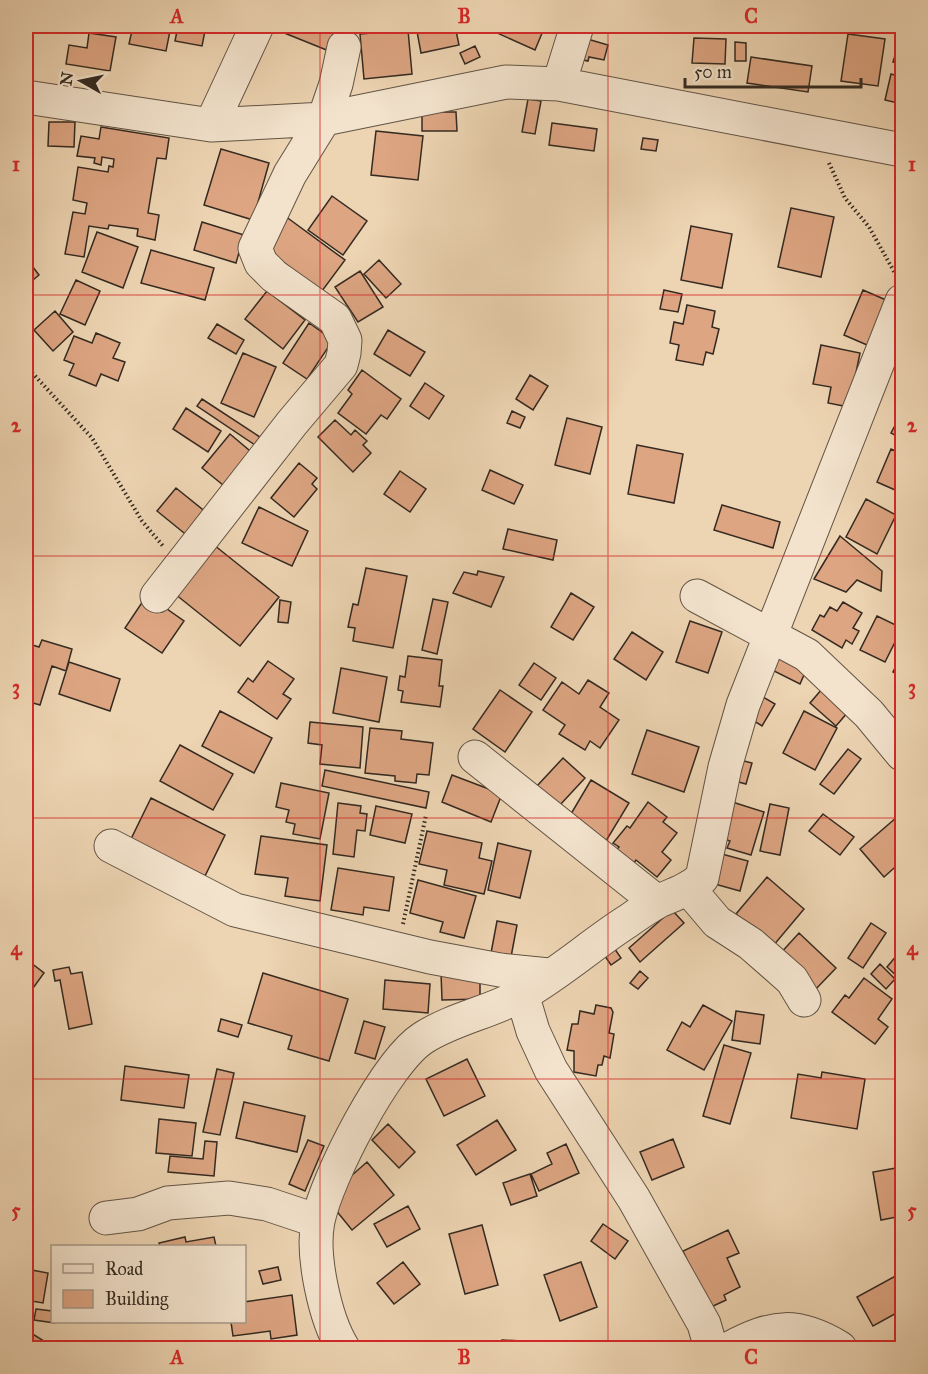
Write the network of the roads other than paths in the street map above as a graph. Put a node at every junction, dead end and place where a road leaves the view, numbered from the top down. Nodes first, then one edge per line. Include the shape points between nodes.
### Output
1 (257, 26) edge
2 (578, 26) edge
3 (344, 47) dead end
4 (559, 84) junction
5 (26, 96) edge
6 (324, 118) junction
7 (210, 126) junction
8 (903, 150) edge
9 (900, 290) edge
10 (157, 596) dead end
11 (698, 596) dead end
12 (771, 635) junction
13 (903, 754) edge
14 (475, 758) dead end
15 (111, 846) dead end
16 (689, 889) junction
17 (657, 902) junction
18 (549, 975) junction
19 (522, 994) junction
20 (804, 1000) dead end
21 (106, 1218) dead end
22 (318, 1221) junction
23 (343, 1348) edge
24 (711, 1348) edge
25 (730, 1348) edge
26 (840, 1348) edge

1 - 7 street
2 - 4 street
3 - 6 street
4 - 6 street via 506,81
4 - 8 street
5 - 7 street
6 - 7 street
6 - 10 street via 290,174 255,248 261,263 273,276 335,319 345,340 341,365
9 - 12 street
11 - 12 street
12 - 13 street via 807,655 832,676
12 - 16 street via 743,705 725,767 702,878
14 - 17 street
15 - 18 street via 236,910 463,964
16 - 17 street
16 - 20 street via 717,922 751,944 792,980
17 - 18 street
18 - 19 street
19 - 22 street via 422,1038 396,1063 376,1093 330,1185
19 - 24 street via 551,1070 634,1200 704,1324
21 - 22 street via 138,1214 168,1203 229,1198 267,1204
22 - 23 street via 318,1267 334,1331
25 - 26 street via 756,1334 786,1327 819,1336

